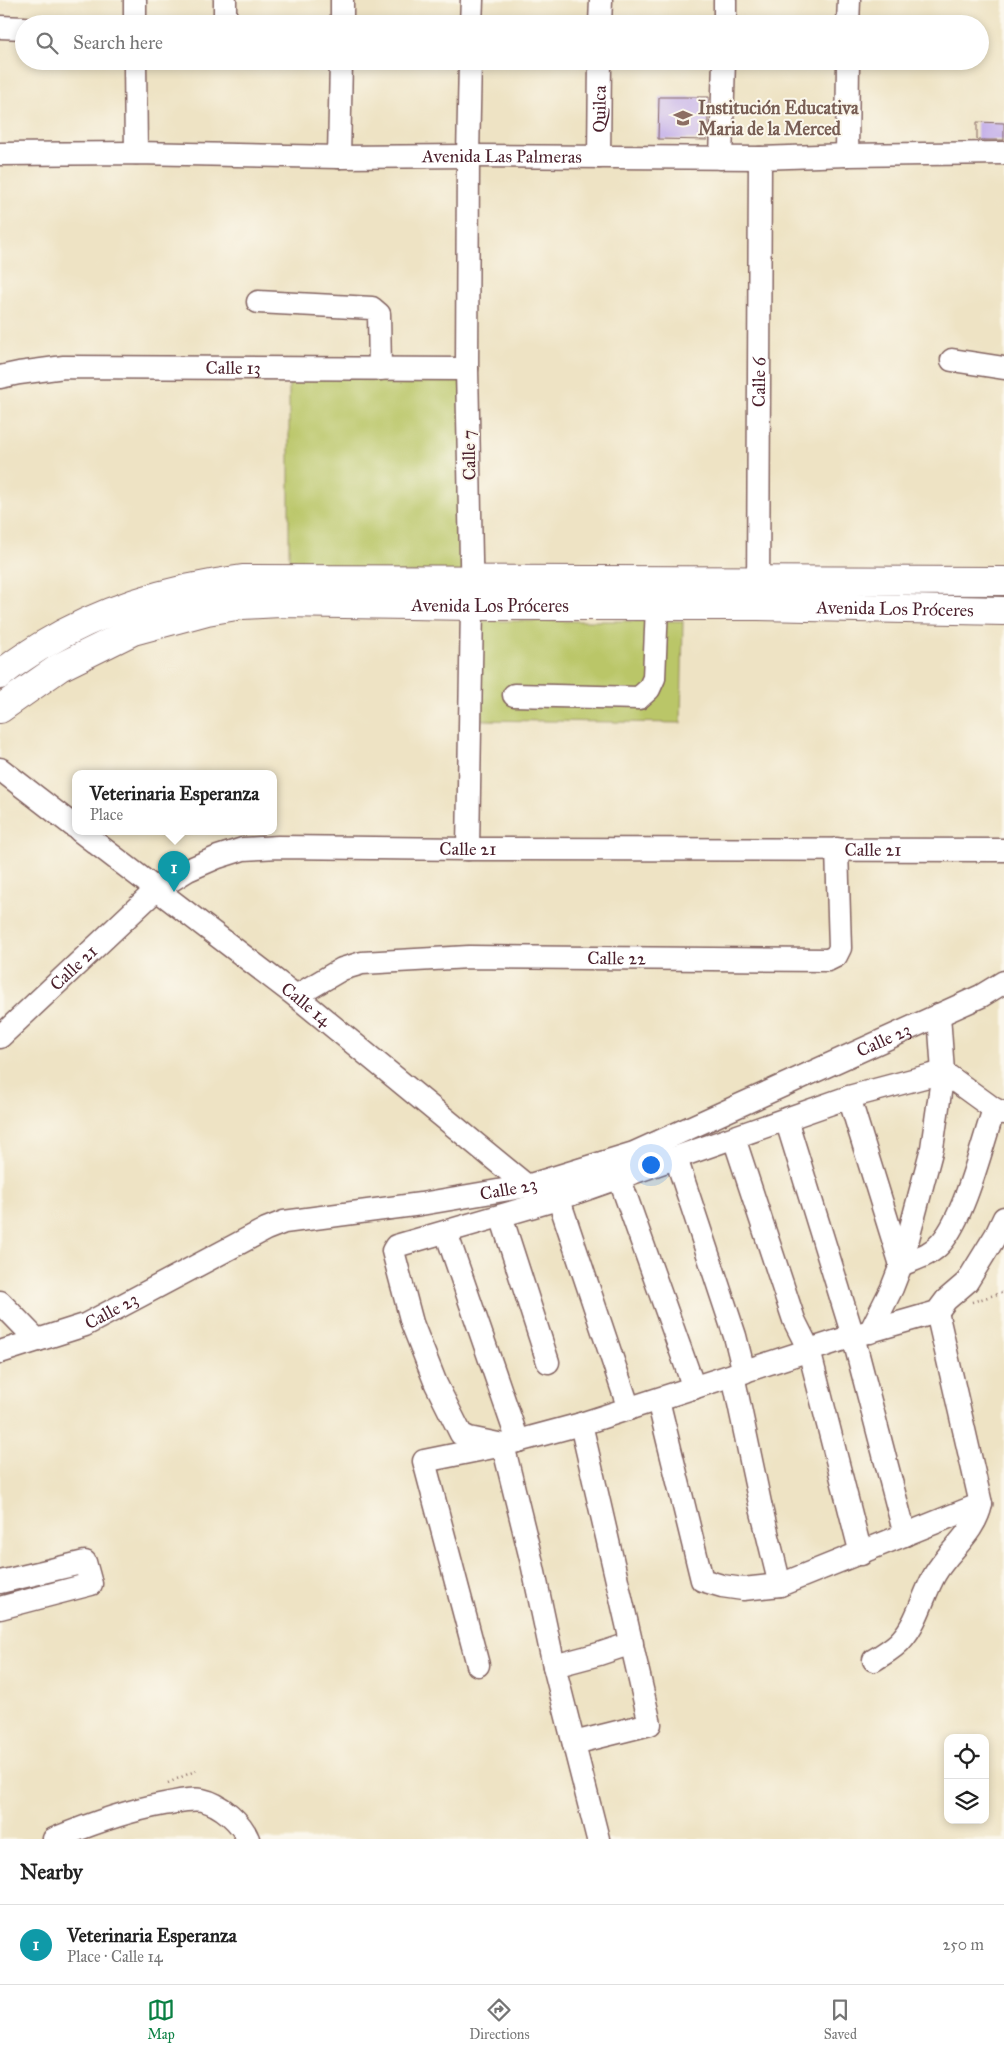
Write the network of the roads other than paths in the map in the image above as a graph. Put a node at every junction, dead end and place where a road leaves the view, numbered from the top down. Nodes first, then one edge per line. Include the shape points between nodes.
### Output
1 (135, 0) edge
2 (225, 0) edge
3 (342, 0) edge
4 (472, 0) edge
5 (601, 0) edge
6 (725, 0) edge
7 (848, 0) edge
8 (135, 15) edge
9 (225, 15) edge
10 (342, 15) edge
11 (471, 15) edge
12 (600, 15) edge
13 (725, 15) edge
14 (848, 15) edge
15 (0, 27) edge
16 (15, 28) edge
17 (135, 70) edge
18 (341, 70) edge
19 (470, 70) edge
20 (600, 70) edge
21 (724, 70) edge
22 (848, 70) edge
23 (136, 153) junction
24 (1004, 153) edge
25 (0, 154) edge
26 (847, 155) junction
27 (468, 156) junction
28 (339, 157) junction
29 (599, 157) junction
30 (721, 158) junction
31 (760, 158) junction
32 (258, 302) dead end
33 (952, 360) dead end
34 (1004, 368) edge
35 (380, 369) junction
36 (467, 369) junction
37 (0, 377) edge
38 (1004, 581) edge
39 (471, 593) junction
40 (758, 594) junction
41 (657, 606) junction
42 (1004, 610) edge
43 (0, 675) edge
44 (514, 695) dead end
45 (0, 709) edge
46 (0, 769) edge
47 (72, 825) edge
48 (85, 835) edge
49 (468, 849) junction
50 (837, 849) junction
51 (1004, 850) edge
52 (156, 890) junction
53 (1004, 982) edge
54 (296, 996) junction
55 (939, 1015) junction
56 (0, 1038) edge
57 (944, 1072) junction
58 (849, 1097) junction
59 (999, 1111) edge
60 (786, 1119) junction
61 (734, 1138) junction
62 (676, 1158) junction
63 (619, 1178) junction
64 (527, 1186) junction
65 (555, 1189) junction
66 (501, 1216) junction
67 (1004, 1218) edge
68 (446, 1232) junction
69 (901, 1265) junction
70 (0, 1302) edge
71 (938, 1312) junction
72 (862, 1334) junction
73 (37, 1340) junction
74 (809, 1350) junction
75 (0, 1352) edge
76 (548, 1362) dead end
77 (738, 1373) junction
78 (694, 1388) junction
79 (658, 1400) junction
80 (629, 1409) junction
81 (581, 1424) junction
82 (510, 1443) junction
83 (981, 1504) junction
84 (905, 1535) junction
85 (860, 1554) junction
86 (0, 1582) edge
87 (780, 1585) junction
88 (0, 1608) edge
89 (632, 1643) junction
90 (874, 1660) dead end
91 (478, 1665) dead end
92 (554, 1666) junction
93 (574, 1743) junction
94 (54, 1839) edge
95 (248, 1839) edge
96 (598, 1839) edge

1 - 8 street
2 - 9 street
3 - 10 street
4 - 11 street
5 - 12 street
6 - 13 street
7 - 14 street
15 - 16 street
17 - 23 street
18 - 28 street
19 - 27 street, Calle 7
20 - 29 street, Quilca
21 - 30 street
22 - 26 street
23 - 25 street, Avenida Las Palmeras
23 - 28 street, Avenida Las Palmeras
24 - 26 street, Avenida Las Palmeras
26 - 31 street, Avenida Las Palmeras
27 - 28 street, Avenida Las Palmeras
27 - 29 street, Avenida Las Palmeras
27 - 36 street, Calle 7
29 - 30 street, Avenida Las Palmeras
30 - 31 street, Avenida Las Palmeras
31 - 40 street, Calle 6
32 - 35 street via 376,310 379,314
33 - 34 street
35 - 36 street, Calle 13
35 - 37 street, Calle 13 via 64,367
36 - 39 street, Calle 7
38 - 40 main road, Avenida Los Próceres
39 - 40 main road, Avenida Los Próceres
39 - 41 main road, Avenida Los Próceres
39 - 43 main road, Avenida Los Próceres via 244,579 199,585 152,596 77,626
39 - 45 main road, Avenida Los Próceres via 242,605 207,611 133,631 60,667
39 - 49 street, Calle 7
40 - 41 main road, Avenida Los Próceres
40 - 42 main road, Avenida Los Próceres
41 - 44 street via 654,678 639,698
46 - 47 street
48 - 52 street, Calle 14
49 - 50 street, Calle 21
49 - 52 street, Calle 21 via 244,849 188,870
50 - 51 street, Calle 21
50 - 54 street, Calle 22 via 840,948 836,956 828,960 469,957 362,963 342,969
52 - 54 street, Calle 14
52 - 56 street, Calle 21
53 - 55 street, Calle 23 via 982,996
54 - 64 street, Calle 14
55 - 57 street
55 - 65 street, Calle 23
57 - 58 street
57 - 59 street
57 - 69 street via 932,1148
58 - 60 street
58 - 69 street
59 - 69 street via 955,1222 941,1244 924,1256
60 - 61 street
60 - 72 street
61 - 62 street
61 - 74 street via 794,1320
62 - 63 street
62 - 77 street via 735,1336
63 - 65 street
63 - 78 street
64 - 65 street, Calle 23
64 - 73 street, Calle 23 via 284,1222 85,1325
65 - 66 street
65 - 80 street
66 - 68 street
66 - 76 street
67 - 71 street via 967,1282 946,1300
68 - 82 street
68 - 82 street via 396,1246 393,1251 412,1323 436,1384 461,1434
69 - 72 street via 892,1288
70 - 73 street
71 - 72 street
71 - 83 street
72 - 74 street
72 - 84 street
73 - 75 street, Calle 23
74 - 77 street
74 - 85 street
77 - 78 street
77 - 87 street via 761,1508
78 - 79 street
79 - 80 street
79 - 87 street via 702,1580 743,1589
80 - 81 street
81 - 82 street
81 - 89 street
82 - 91 street via 424,1461
82 - 92 street
83 - 84 street
83 - 90 street via 974,1524 935,1573 901,1640
84 - 85 street
85 - 87 street
86 - 88 street via 85,1562 91,1584
89 - 92 street
89 - 93 street via 650,1724
92 - 93 street
93 - 96 street
94 - 95 street via 141,1808 192,1799 215,1804 226,1812

